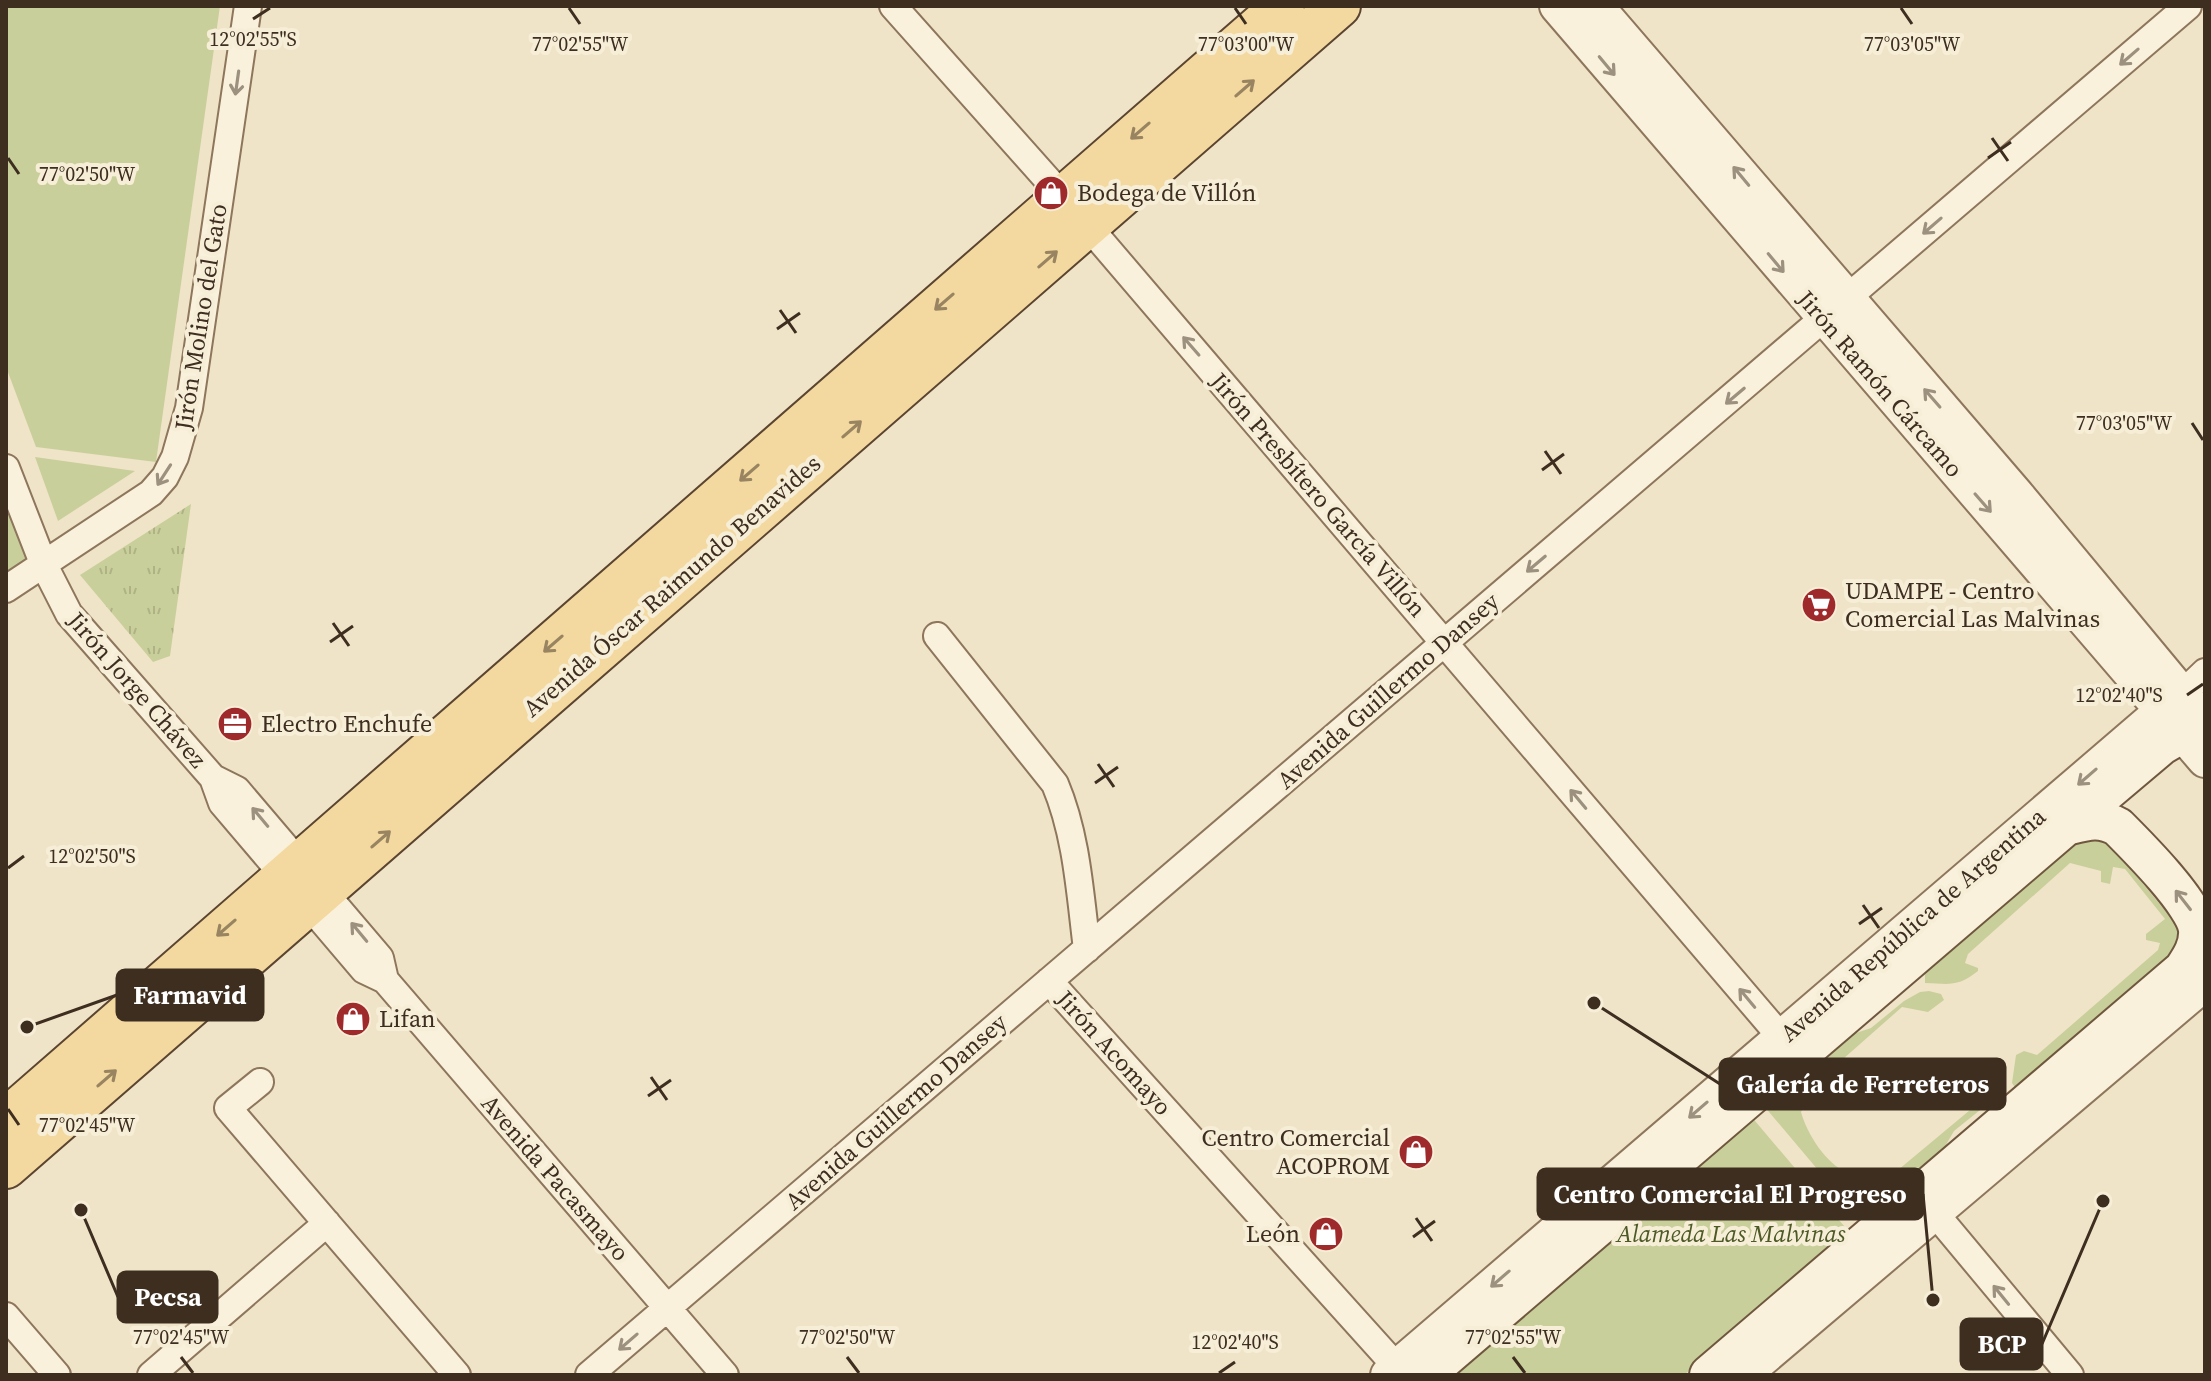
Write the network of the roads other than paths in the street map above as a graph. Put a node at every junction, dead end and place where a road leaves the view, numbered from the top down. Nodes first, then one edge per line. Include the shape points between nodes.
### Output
1 (248, 6) edge
2 (893, 6) edge
3 (1283, 6) edge
4 (1339, 6) edge
5 (1557, 6) edge
6 (1596, 6) edge
7 (2188, 6) edge
8 (1076, 211) junction
9 (1835, 309) junction
10 (6, 468) edge
11 (43, 563) junction
12 (6, 589) edge
13 (937, 636) dead end
14 (1444, 642) junction
15 (2194, 717) edge
16 (2066, 826) junction
17 (304, 884) junction
18 (1087, 949) junction
19 (2198, 968) edge
20 (1049, 981) junction
21 (1789, 1047) junction
22 (260, 1082) dead end
23 (6, 1120) edge
24 (6, 1167) edge
25 (1934, 1212) junction
26 (327, 1223) junction
27 (667, 1308) junction
28 (6, 1316) edge
29 (1403, 1373) edge
30 (57, 1375) edge
31 (151, 1375) edge
32 (457, 1375) edge
33 (589, 1375) edge
34 (725, 1375) edge
35 (1709, 1375) edge
36 (1743, 1375) edge
37 (2070, 1375) edge

1 -> 11 street, Jirón Molino del Gato via 189,408 175,457 144,499
2 - 8 street, Jirón Presbítero García Villón
3 -> 8 main road, Avenida Óscar Raimundo Benavides
8 -> 4 main road, Avenida Óscar Raimundo Benavides
5 -> 9 street, Jirón Ramón Cárcamo
9 -> 6 street, Jirón Ramón Cárcamo
7 -> 9 street, Avenida Guillermo Dansey
14 -> 8 street, Jirón Presbítero García Villón
8 - 17 main road, Avenida Óscar Raimundo Benavides
9 -> 14 street, Avenida Guillermo Dansey
9 - 15 street, Jirón Ramón Cárcamo via 2016,494
10 - 11 street, Jirón Jorge Chávez
11 - 12 street, Jirón Molino del Gato
11 - 17 street, Jirón Jorge Chávez via 69,614 213,778 222,803
13 - 18 street via 1055,784 1073,841
14 - 18 street, Avenida Guillermo Dansey
21 -> 14 street, Jirón Presbítero García Villón
15 - 16 main road, Avenida República de Argentina
15 -> 21 street, Avenida República de Argentina
19 -> 16 main road via 2198,928 2186,904 2118,827 2094,819
16 - 21 main road, Avenida República de Argentina
17 -> 23 main road, Avenida Óscar Raimundo Benavides
24 -> 17 main road, Avenida Óscar Raimundo Benavides
17 - 27 street, Avenida Pacasmayo via 380,958 385,980
18 - 20 street, Avenida Guillermo Dansey
19 - 25 street
19 - 35 main road
20 - 27 street, Avenida Guillermo Dansey
20 - 29 street, Jirón Acomayo
21 -> 29 main road, Avenida República de Argentina
22 - 26 street via 228,1108
25 - 36 street
37 -> 25 street
26 - 31 street
26 - 32 street
27 -> 33 street, Avenida Guillermo Dansey
27 - 34 street, Avenida Pacasmayo
28 - 30 street

